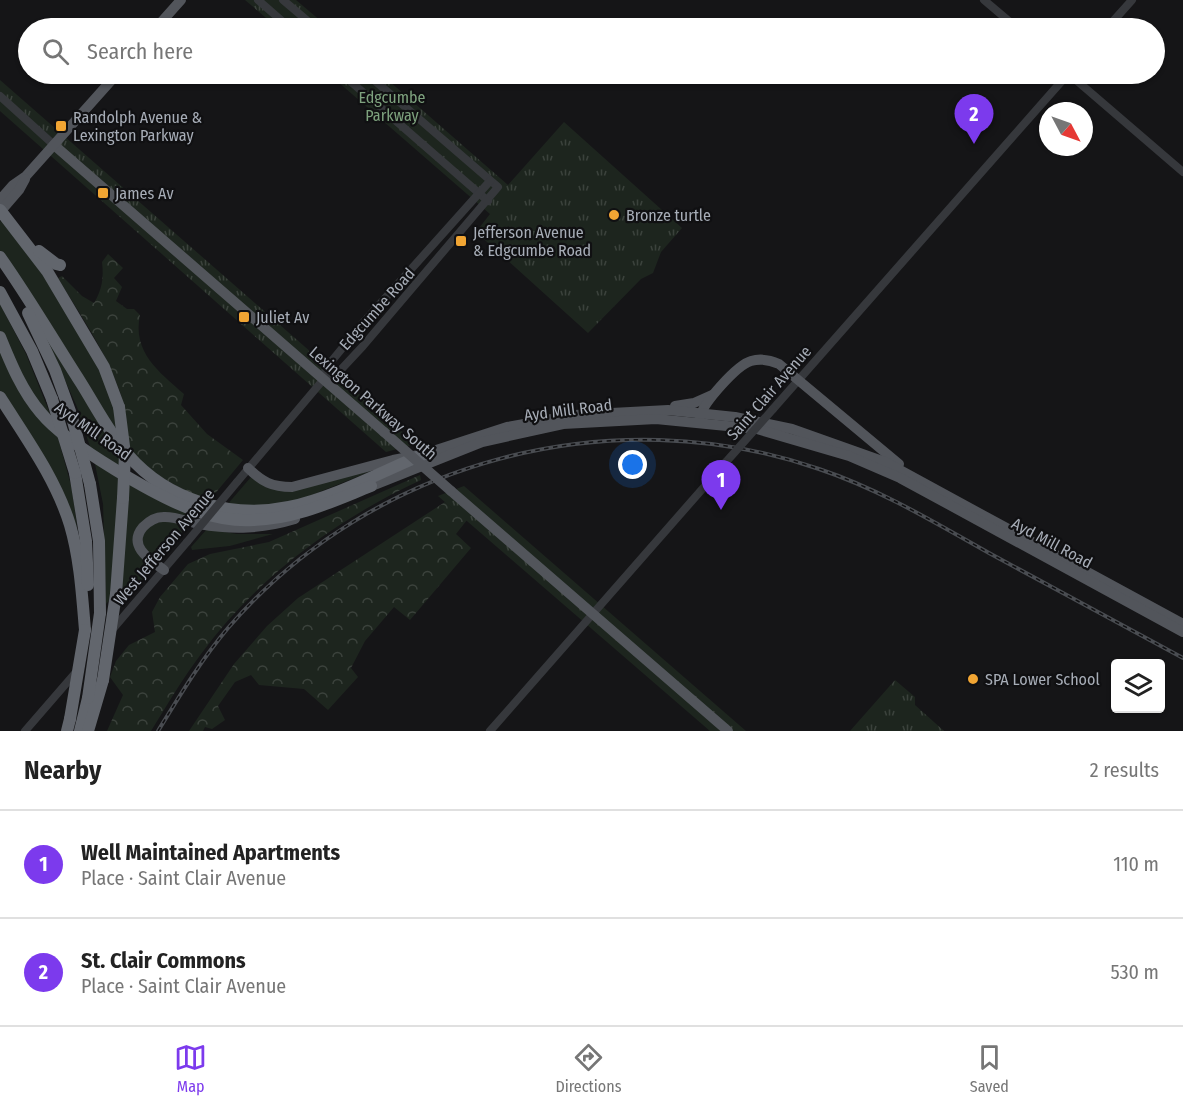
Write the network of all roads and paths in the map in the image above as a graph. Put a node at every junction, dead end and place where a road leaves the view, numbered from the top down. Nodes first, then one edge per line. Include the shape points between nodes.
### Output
1 (181, 0) edge
2 (258, 0) edge
3 (283, 0) edge
4 (984, 0) edge
5 (1132, 0) edge
6 (165, 18) edge
7 (279, 18) edge
8 (304, 18) edge
9 (1005, 18) edge
10 (1116, 18) edge
11 (108, 84) edge
12 (353, 84) edge
13 (378, 84) edge
14 (1060, 84) edge
15 (1081, 84) edge
16 (0, 96) edge
17 (54, 145) junction
18 (1183, 172) edge
19 (490, 181) junction
20 (478, 193) junction
21 (488, 201) junction
22 (0, 208) edge
23 (26, 241) junction
24 (0, 257) edge
25 (60, 264) dead end
26 (0, 267) edge
27 (0, 292) edge
28 (0, 337) edge
29 (323, 380) junction
30 (796, 383) junction
31 (715, 394) junction
32 (0, 397) edge
33 (630, 411) junction
34 (702, 416) junction
35 (424, 454) junction
36 (248, 468) junction
37 (915, 478) junction
38 (371, 486) junction
39 (164, 570) junction
40 (1150, 605) junction
41 (592, 614) junction
42 (1183, 617) edge
43 (1183, 624) edge
44 (85, 630) junction
45 (1183, 632) edge
46 (68, 725) edge
47 (25, 731) edge
48 (80, 731) edge
49 (88, 731) edge
50 (490, 731) edge
51 (728, 731) edge

1 - 6 main road
2 - 7 street
3 - 8 street
4 - 9 street
5 - 10 street
11 - 17 main road
12 - 20 street
13 - 19 street
14 - 30 street, Saint Clair Avenue
15 - 18 street
16 - 17 street, Lexington Parkway South
17 - 22 main road
17 - 29 main road, Lexington Parkway South
19 - 20 street, Edgcumbe Road
19 - 21 street via 498,187
20 - 21 street
20 - 29 street, Edgcumbe Road via 362,324 326,368
21 - 29 street, Edgcumbe Road via 335,376
22 - 23 highway
23 - 25 highway via 51,262
23 - 49 highway, bridge via 104,367 119,407 125,454 116,594 104,680
24 - 35 highway via 127,453 156,480 180,494 225,509 279,508 316,498
26 - 48 highway, bridge via 40,338 71,414 90,484 99,541 100,613
27 - 44 highway, bridge via 52,399 75,473 86,541
28 - 38 highway, Ayd Mill Road via 27,395 55,428 93,455 182,506 236,520 279,518
29 - 36 street, West Jefferson Avenue
29 - 41 main road, Lexington Parkway South, bridge
30 - 31 main road via 779,364 755,360 736,369
30 - 34 main road via 772,368 752,367 740,374
30 - 37 main road
30 - 41 street, Saint Clair Avenue, bridge
31 - 33 main road via 694,404
31 - 34 main road
32 - 44 highway via 64,507 75,544
33 - 34 main road, Ayd Mill Road
33 - 35 main road, Ayd Mill Road via 574,415 507,427
34 - 37 main road, Ayd Mill Road via 792,429 853,449
34 - 38 main road, Ayd Mill Road via 563,424 518,432 449,454
34 - 45 main road, Ayd Mill Road via 849,456 900,478
35 - 36 main road, Ayd Mill Road via 292,487 275,487
36 - 39 street, West Jefferson Avenue, bridge
37 - 40 main road, Ayd Mill Road
38 - 39 main road via 294,520 263,527 225,528 172,518 154,519 140,531 138,545 145,556
39 - 47 street, West Jefferson Avenue
40 - 42 main road
40 - 43 main road, Ayd Mill Road
41 - 50 street, Saint Clair Avenue
41 - 51 main road, Lexington Parkway South
44 - 46 highway, bridge

